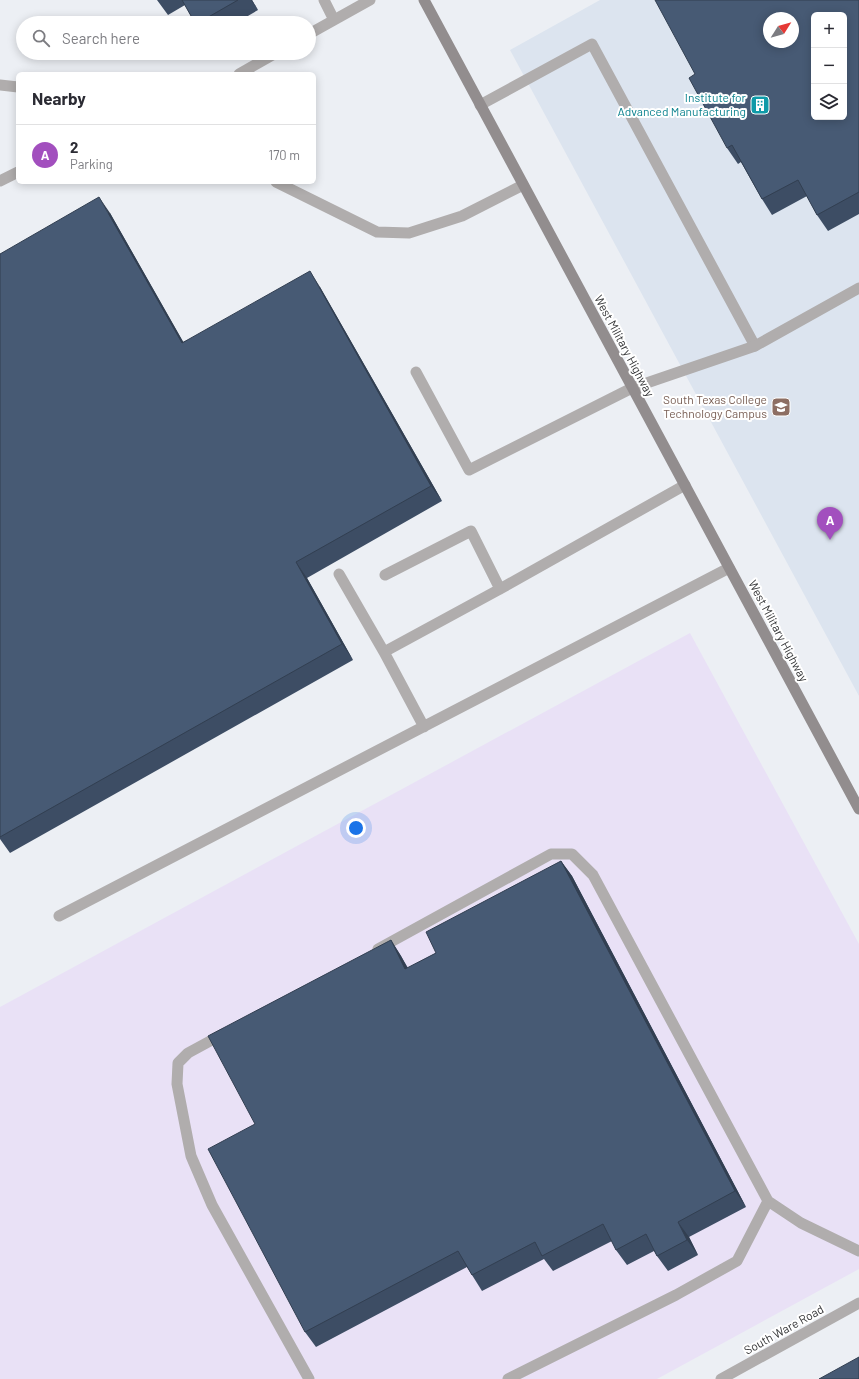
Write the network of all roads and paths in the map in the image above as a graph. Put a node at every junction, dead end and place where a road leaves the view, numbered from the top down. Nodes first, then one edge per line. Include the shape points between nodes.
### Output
1 (324, 0) edge
2 (370, 0) edge
3 (424, 0) edge
4 (334, 20) junction
5 (316, 30) edge
6 (264, 60) edge
7 (243, 72) edge
8 (0, 86) edge
9 (16, 86) edge
10 (480, 105) junction
11 (16, 173) edge
12 (0, 181) edge
13 (280, 184) edge
14 (523, 185) junction
15 (859, 288) edge
16 (755, 346) junction
17 (416, 372) dead end
18 (632, 388) junction
19 (685, 485) junction
20 (729, 568) junction
21 (339, 574) dead end
22 (385, 576) dead end
23 (500, 589) junction
24 (384, 652) junction
25 (424, 727) junction
26 (859, 809) edge
27 (59, 916) dead end
28 (370, 954) edge
29 (230, 1030) edge
30 (768, 1202) junction
31 (859, 1251) edge
32 (859, 1303) edge
33 (309, 1379) edge
34 (508, 1379) edge
35 (721, 1379) edge

1 - 4 street
2 - 4 street
3 - 10 main road, West Military Highway
4 - 5 street
6 - 7 street
8 - 9 street
10 - 14 main road, West Military Highway
10 - 16 street via 592,44
11 - 12 street
13 - 14 street via 376,232 409,233 462,216
14 - 18 main road, West Military Highway
15 - 16 street
16 - 18 street
17 - 18 street via 469,470
18 - 19 main road, West Military Highway
19 - 20 main road, West Military Highway
19 - 23 street
20 - 25 street
20 - 26 main road, West Military Highway
21 - 24 street
22 - 23 street via 471,531
23 - 24 street
24 - 25 street
25 - 27 street
28 - 30 street via 551,854 572,854 593,875
29 - 33 street via 188,1053 178,1063 177,1084 191,1156 212,1204
30 - 31 street via 801,1223
30 - 34 street via 737,1261 676,1295
32 - 35 street, South Ware Road

